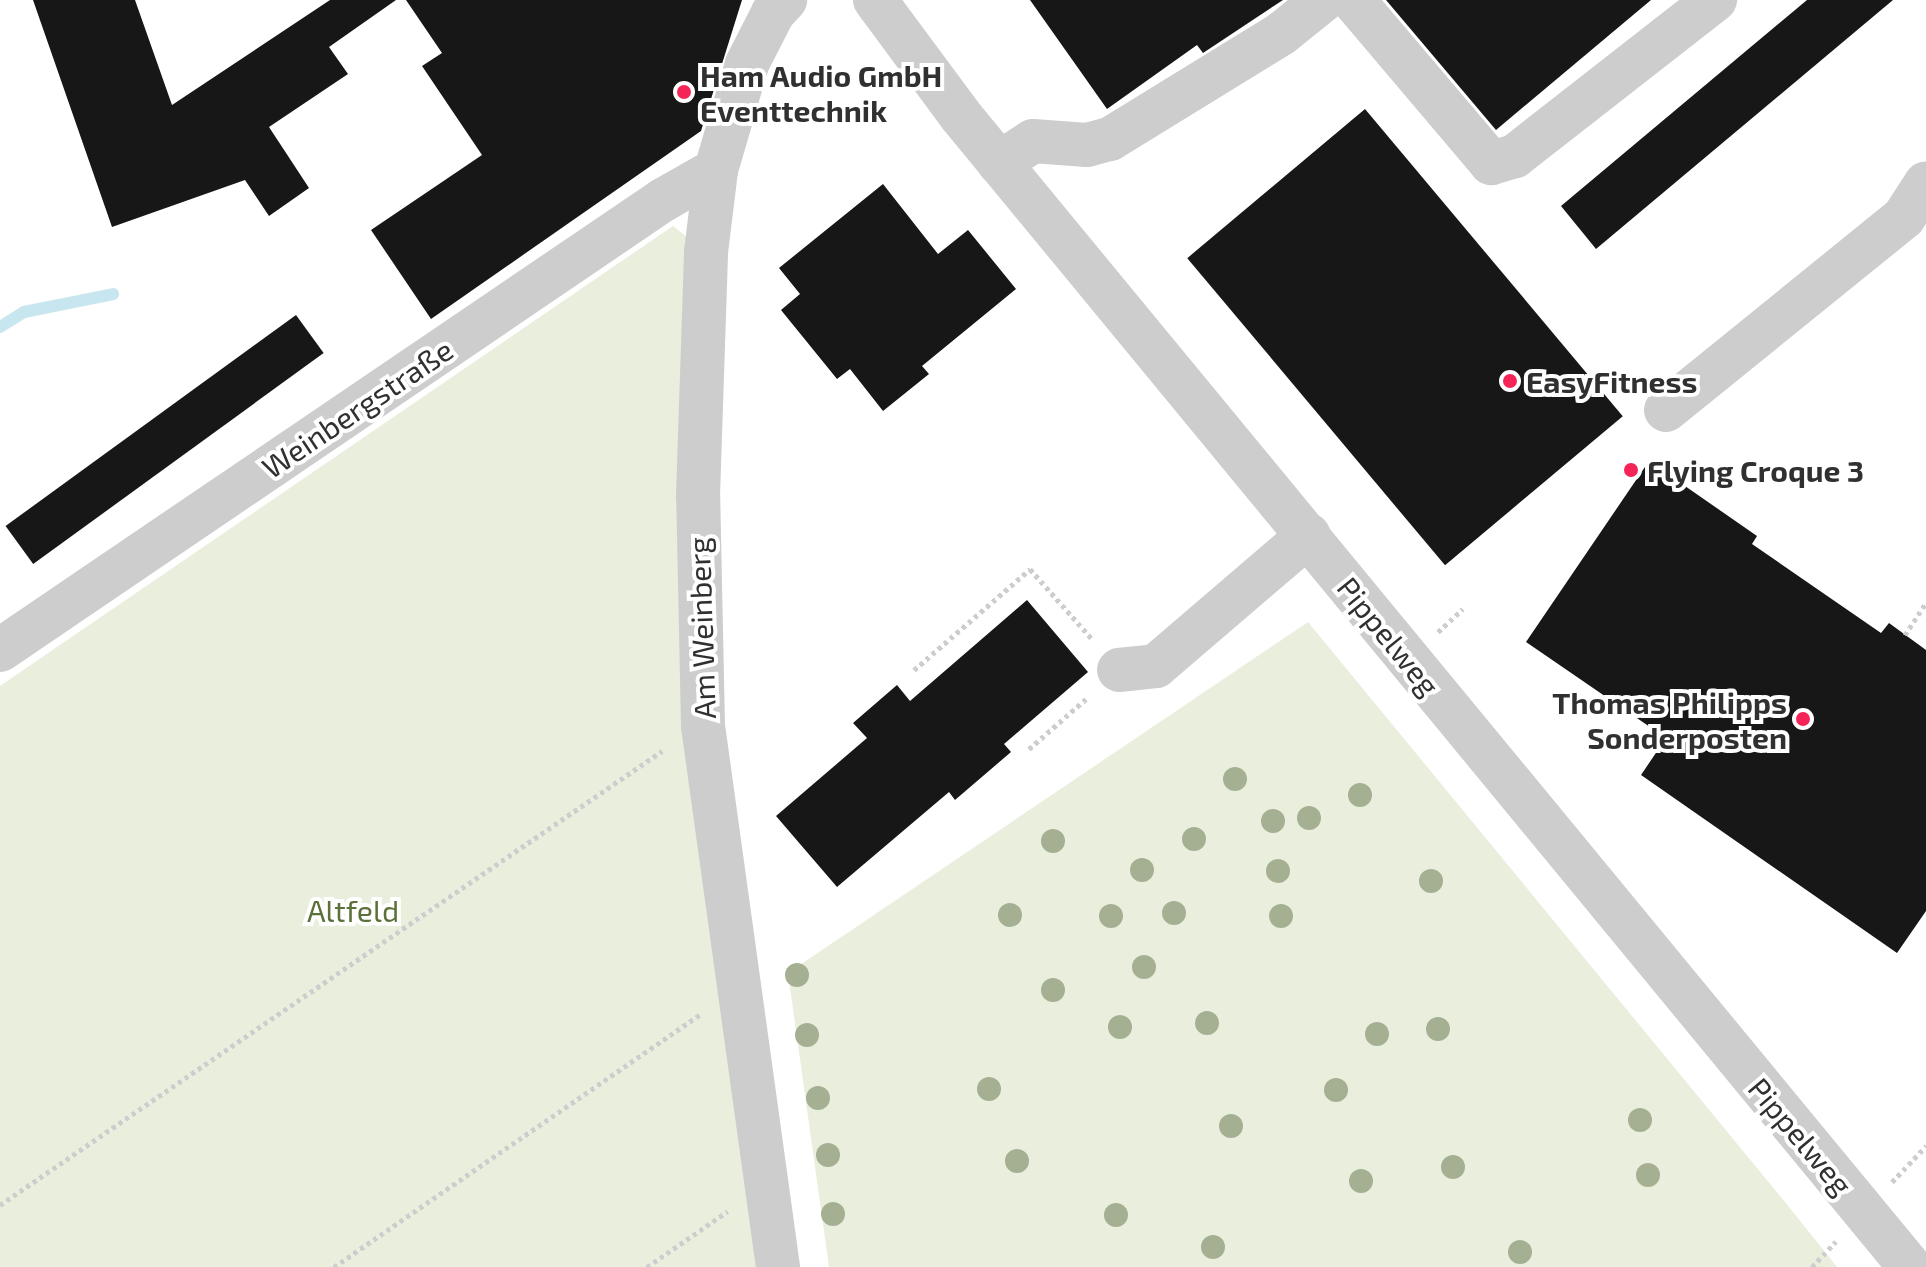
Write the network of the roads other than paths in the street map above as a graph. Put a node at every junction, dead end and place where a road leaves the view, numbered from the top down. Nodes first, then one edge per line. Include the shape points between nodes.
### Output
1 (785, 0) edge
2 (875, 0) edge
3 (1323, 0) edge
4 (1353, 0) edge
5 (1715, 0) edge
6 (999, 163) junction
7 (716, 170) junction
8 (1926, 183) edge
9 (1666, 410) dead end
10 (1309, 535) junction
11 (0, 650) edge
12 (1119, 670) road end
13 (778, 1267) edge
14 (1910, 1267) edge

1 - 7 street, Am Weinberg via 747,64
2 - 6 street, Pippelweg
3 - 6 street via 1282,33 1110,139 1087,145 1033,141
4 - 5 street via 1491,163 1515,156
6 - 10 street, Pippelweg
7 - 11 street, Weinbergstraße via 663,200
7 - 13 street, Am Weinberg via 706,252 698,496 703,726
8 - 9 street via 1904,217
10 - 12 street via 1156,666
10 - 14 street, Pippelweg

